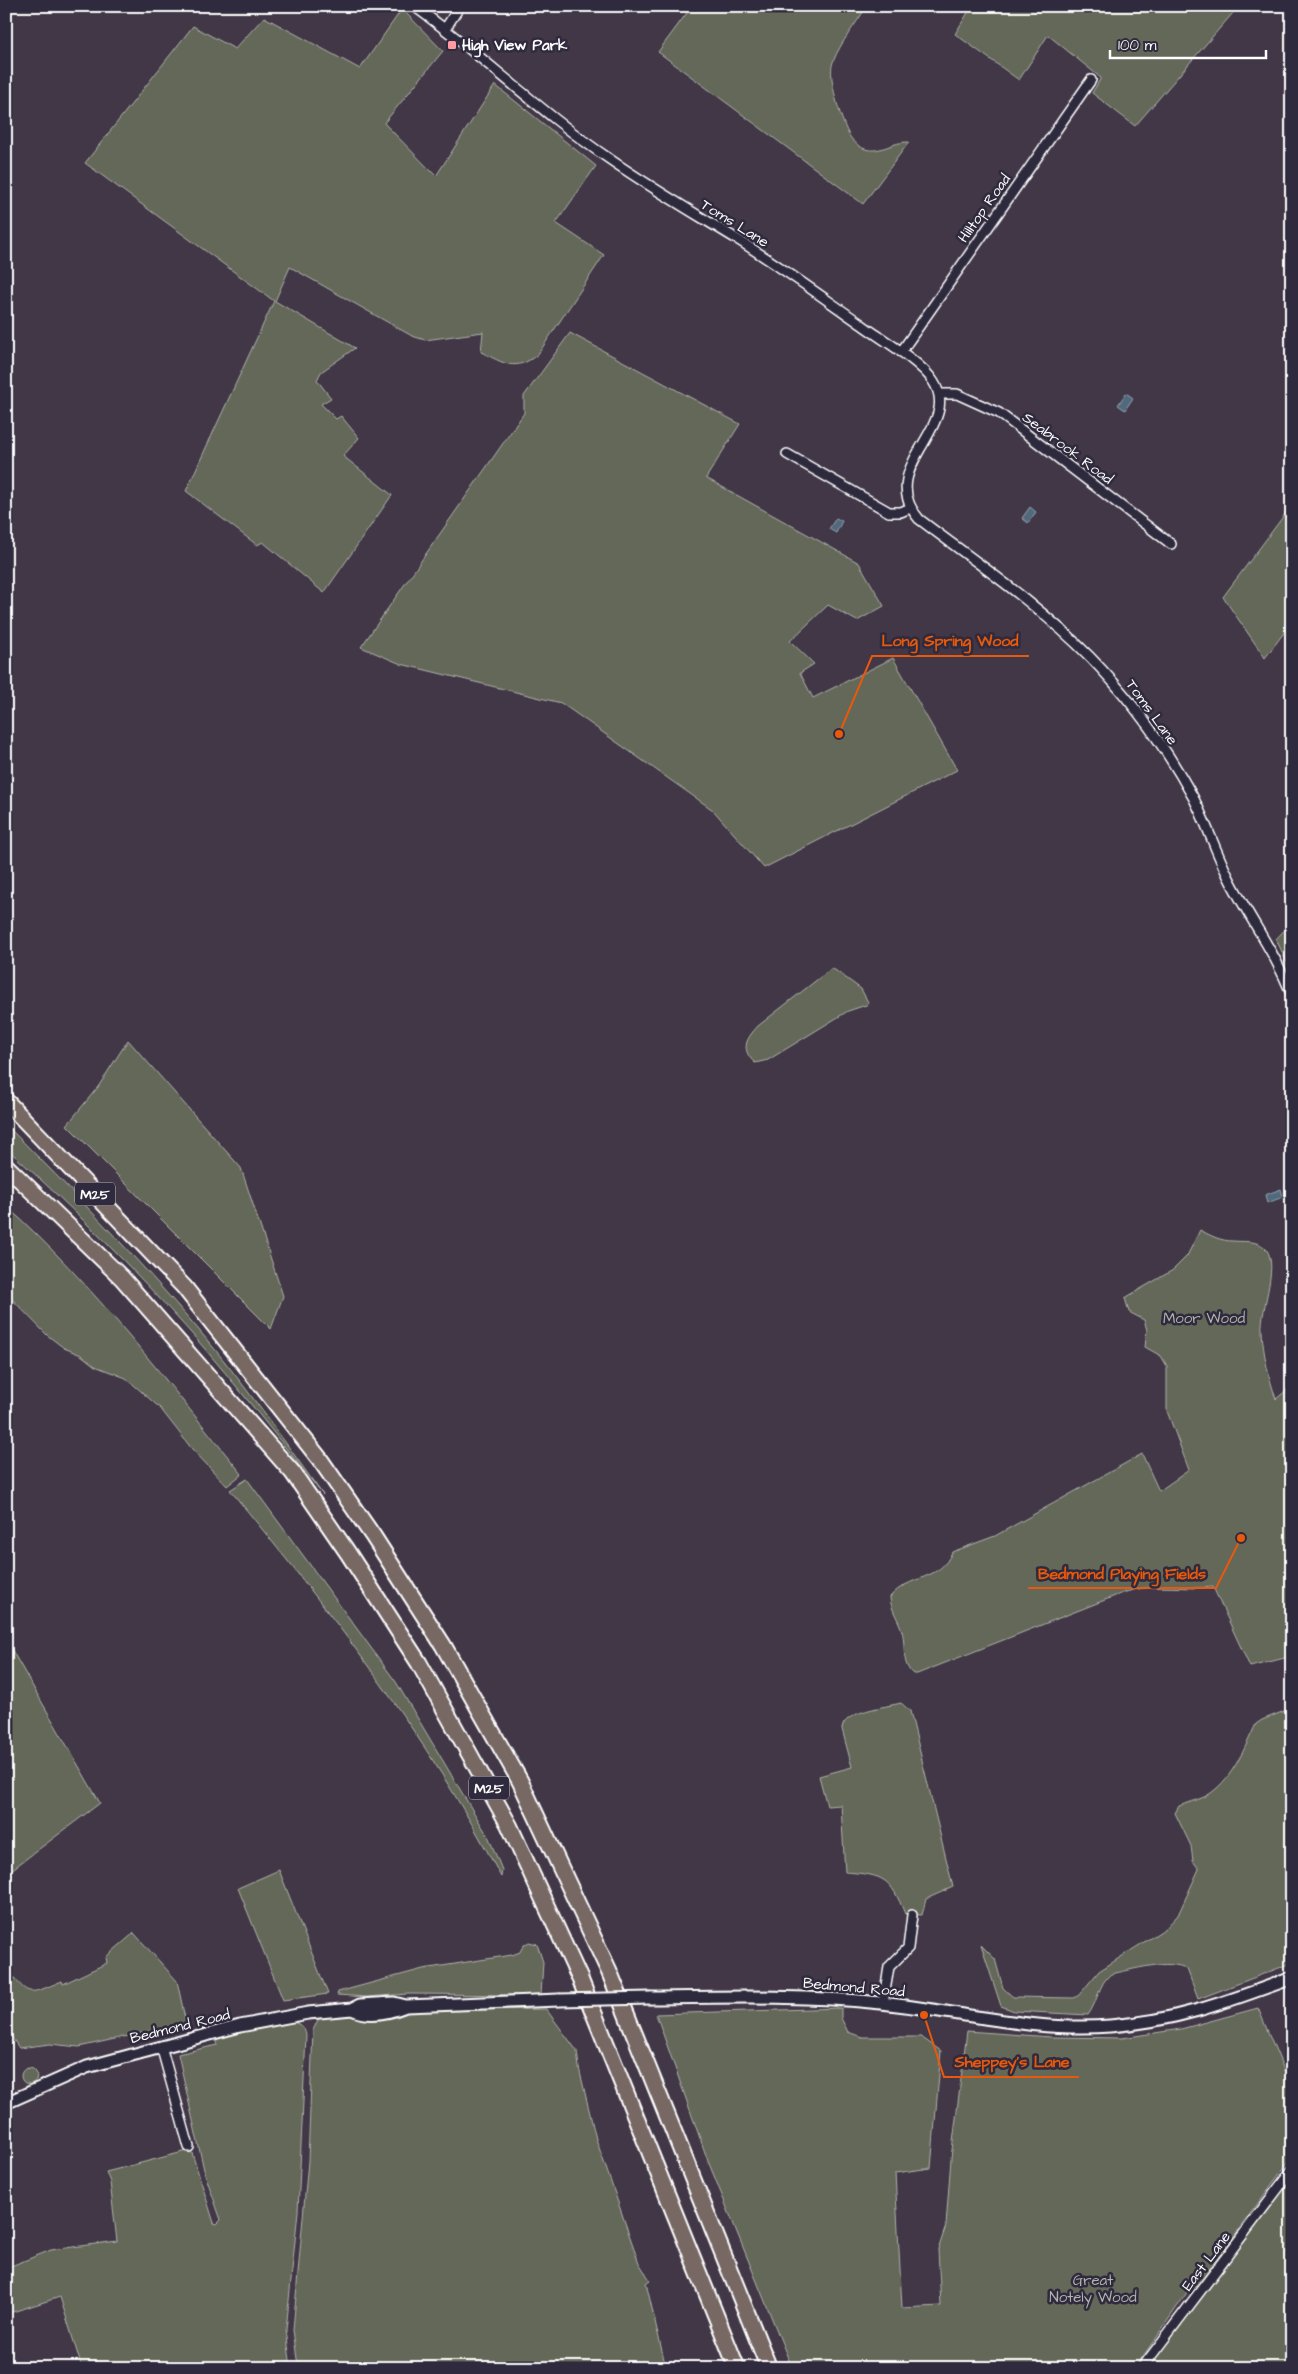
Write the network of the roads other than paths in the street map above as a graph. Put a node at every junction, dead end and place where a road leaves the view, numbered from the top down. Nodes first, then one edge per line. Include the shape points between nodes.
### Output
1 (414, 6) edge
2 (460, 6) edge
3 (445, 29) junction
4 (1091, 80) dead end
5 (901, 352) junction
6 (939, 394) junction
7 (787, 454) dead end
8 (910, 508) junction
9 (1170, 544) dead end
10 (1292, 996) edge
11 (6, 1101) edge
12 (6, 1166) edge
13 (912, 1915) dead end
14 (1292, 1978) edge
15 (883, 2003) junction
16 (161, 2046) junction
17 (6, 2103) edge
18 (189, 2147) dead end
19 (1292, 2170) edge
20 (737, 2368) edge
21 (769, 2368) edge
22 (1142, 2368) edge

1 - 3 street, Toms Lane
2 - 3 street
3 - 5 street, Toms Lane via 567,130 742,242
4 - 5 street, Hilltop Road
5 - 6 street, Toms Lane via 929,376
6 - 8 street via 936,420 906,479
6 - 9 street, Seabrook Road via 957,394 999,413
7 - 8 street via 889,512
8 - 10 street, Toms Lane via 919,519 1065,633 1109,677 1145,721 1192,796 1228,877 1278,963
11 - 21 highway, M25 via 184,1287 319,1458 443,1646 520,1781 608,1971
12 - 20 highway, M25 via 122,1278 293,1473 419,1663 508,1825 580,1979
13 - 15 street via 908,1948 889,1967
14 - 15 street, Bedmond Road via 1204,2010 1139,2023 1101,2026 1038,2025
15 - 16 street, Bedmond Road, bridge via 799,1997 360,2005 352,2009 308,2013 240,2026
16 - 17 street, Bedmond Road via 87,2067
16 - 18 street
19 - 22 street, East Lane

